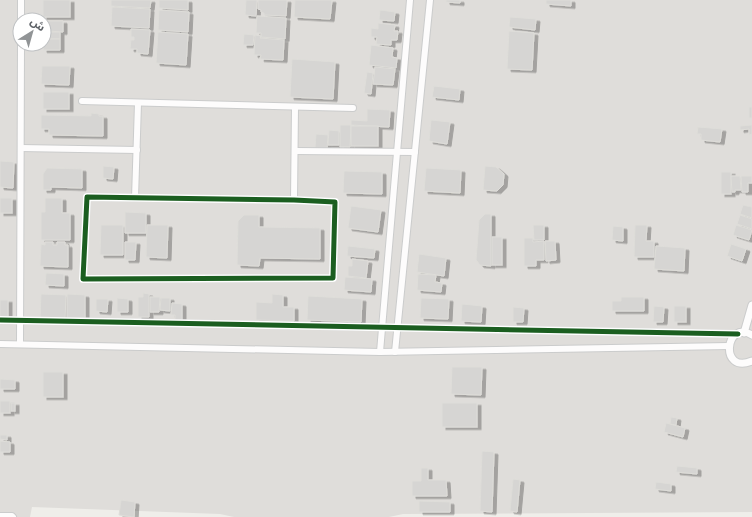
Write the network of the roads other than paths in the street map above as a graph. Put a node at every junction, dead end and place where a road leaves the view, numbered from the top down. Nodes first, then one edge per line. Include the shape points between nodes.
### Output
1 (21, 0) edge
2 (410, 0) edge
3 (430, 0) edge
4 (21, 12) edge
5 (21, 52) edge
6 (82, 101) dead end
7 (138, 103) junction
8 (295, 107) junction
9 (353, 108) dead end
10 (21, 148) junction
11 (137, 150) junction
12 (295, 151) junction
13 (396, 152) junction
14 (415, 152) junction
15 (135, 198) junction
16 (294, 200) junction
17 (752, 305) edge
18 (0, 320) edge
19 (20, 320) junction
20 (381, 327) junction
21 (398, 327) junction
22 (741, 333) junction
23 (752, 336) edge
24 (0, 344) edge
25 (20, 344) junction
26 (728, 346) junction
27 (380, 352) junction
28 (395, 352) junction
29 (752, 361) edge
30 (0, 516) edge
31 (13, 517) edge

1 - 4 street
2 - 13 street
3 - 14 street
5 - 10 street
6 - 7 street
7 - 8 street
7 - 11 street
8 - 9 street
8 - 12 street
10 - 11 street
10 - 19 street
11 - 15 street
12 - 13 street
12 - 16 street
13 - 14 street
13 - 20 street
14 - 21 street
15 - 16 street
15 - 16 street via 87,197 83,279 333,278 335,202
17 - 22 street
18 - 19 street
19 - 20 street
19 - 25 street
20 - 21 street
20 - 27 street
21 - 22 street
21 - 28 street
22 - 23 street
22 - 26 street via 733,337
24 - 25 street
25 - 27 street
26 - 28 street
26 - 29 street via 734,360 744,363
27 - 28 street
30 - 31 street

